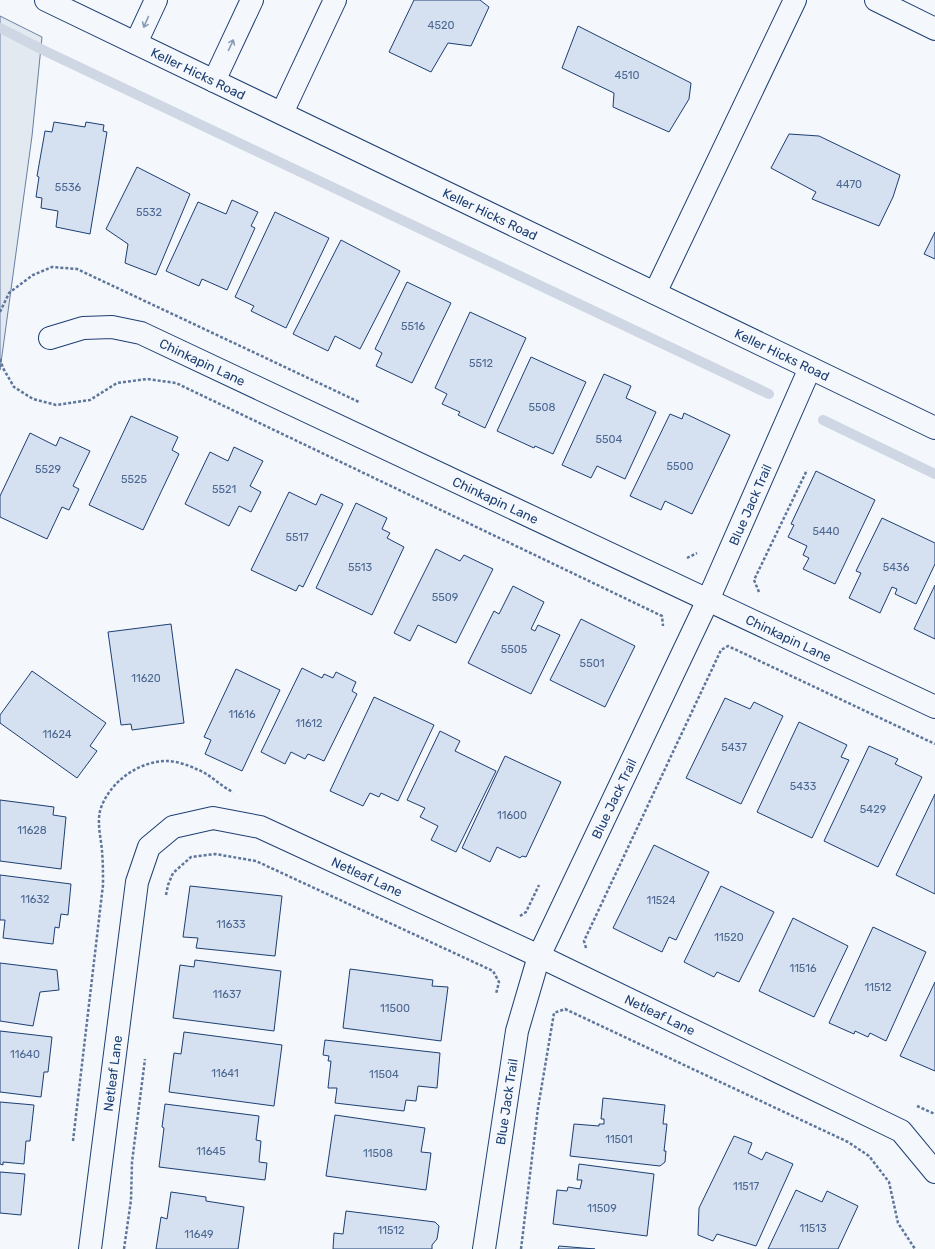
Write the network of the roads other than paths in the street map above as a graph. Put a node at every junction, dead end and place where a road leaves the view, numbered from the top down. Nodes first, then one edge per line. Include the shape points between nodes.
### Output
1 (46, 0) edge
2 (156, 0) edge
3 (252, 0) edge
4 (335, 0) edge
5 (795, 0) edge
6 (876, 0) edge
7 (935, 29) edge
8 (136, 43) junction
9 (214, 81) junction
10 (282, 114) junction
11 (655, 293) junction
12 (50, 338) dead end
13 (810, 368) junction
14 (935, 428) edge
15 (708, 600) junction
16 (935, 707) edge
17 (539, 956) junction
18 (935, 1172) edge
19 (90, 1249) edge
20 (484, 1249) edge

1 - 8 street, Keller Hicks Road
2 -> 8 street
9 -> 3 street
4 - 10 street
5 - 11 street
6 - 7 street
8 - 9 street, Keller Hicks Road
9 - 10 street, Keller Hicks Road
10 - 11 street, Keller Hicks Road
11 - 13 street, Keller Hicks Road
12 - 15 street, Chinkapin Lane via 83,328 112,326 141,333
13 - 14 street, Keller Hicks Road
13 - 15 street, Blue Jack Trail
15 - 16 street, Chinkapin Lane
15 - 17 street, Blue Jack Trail
17 - 18 street, Netleaf Lane via 901,1131
17 - 19 street, Netleaf Lane via 260,827 213,818 173,828 149,847 137,882
17 - 20 street, Blue Jack Trail via 517,1031

